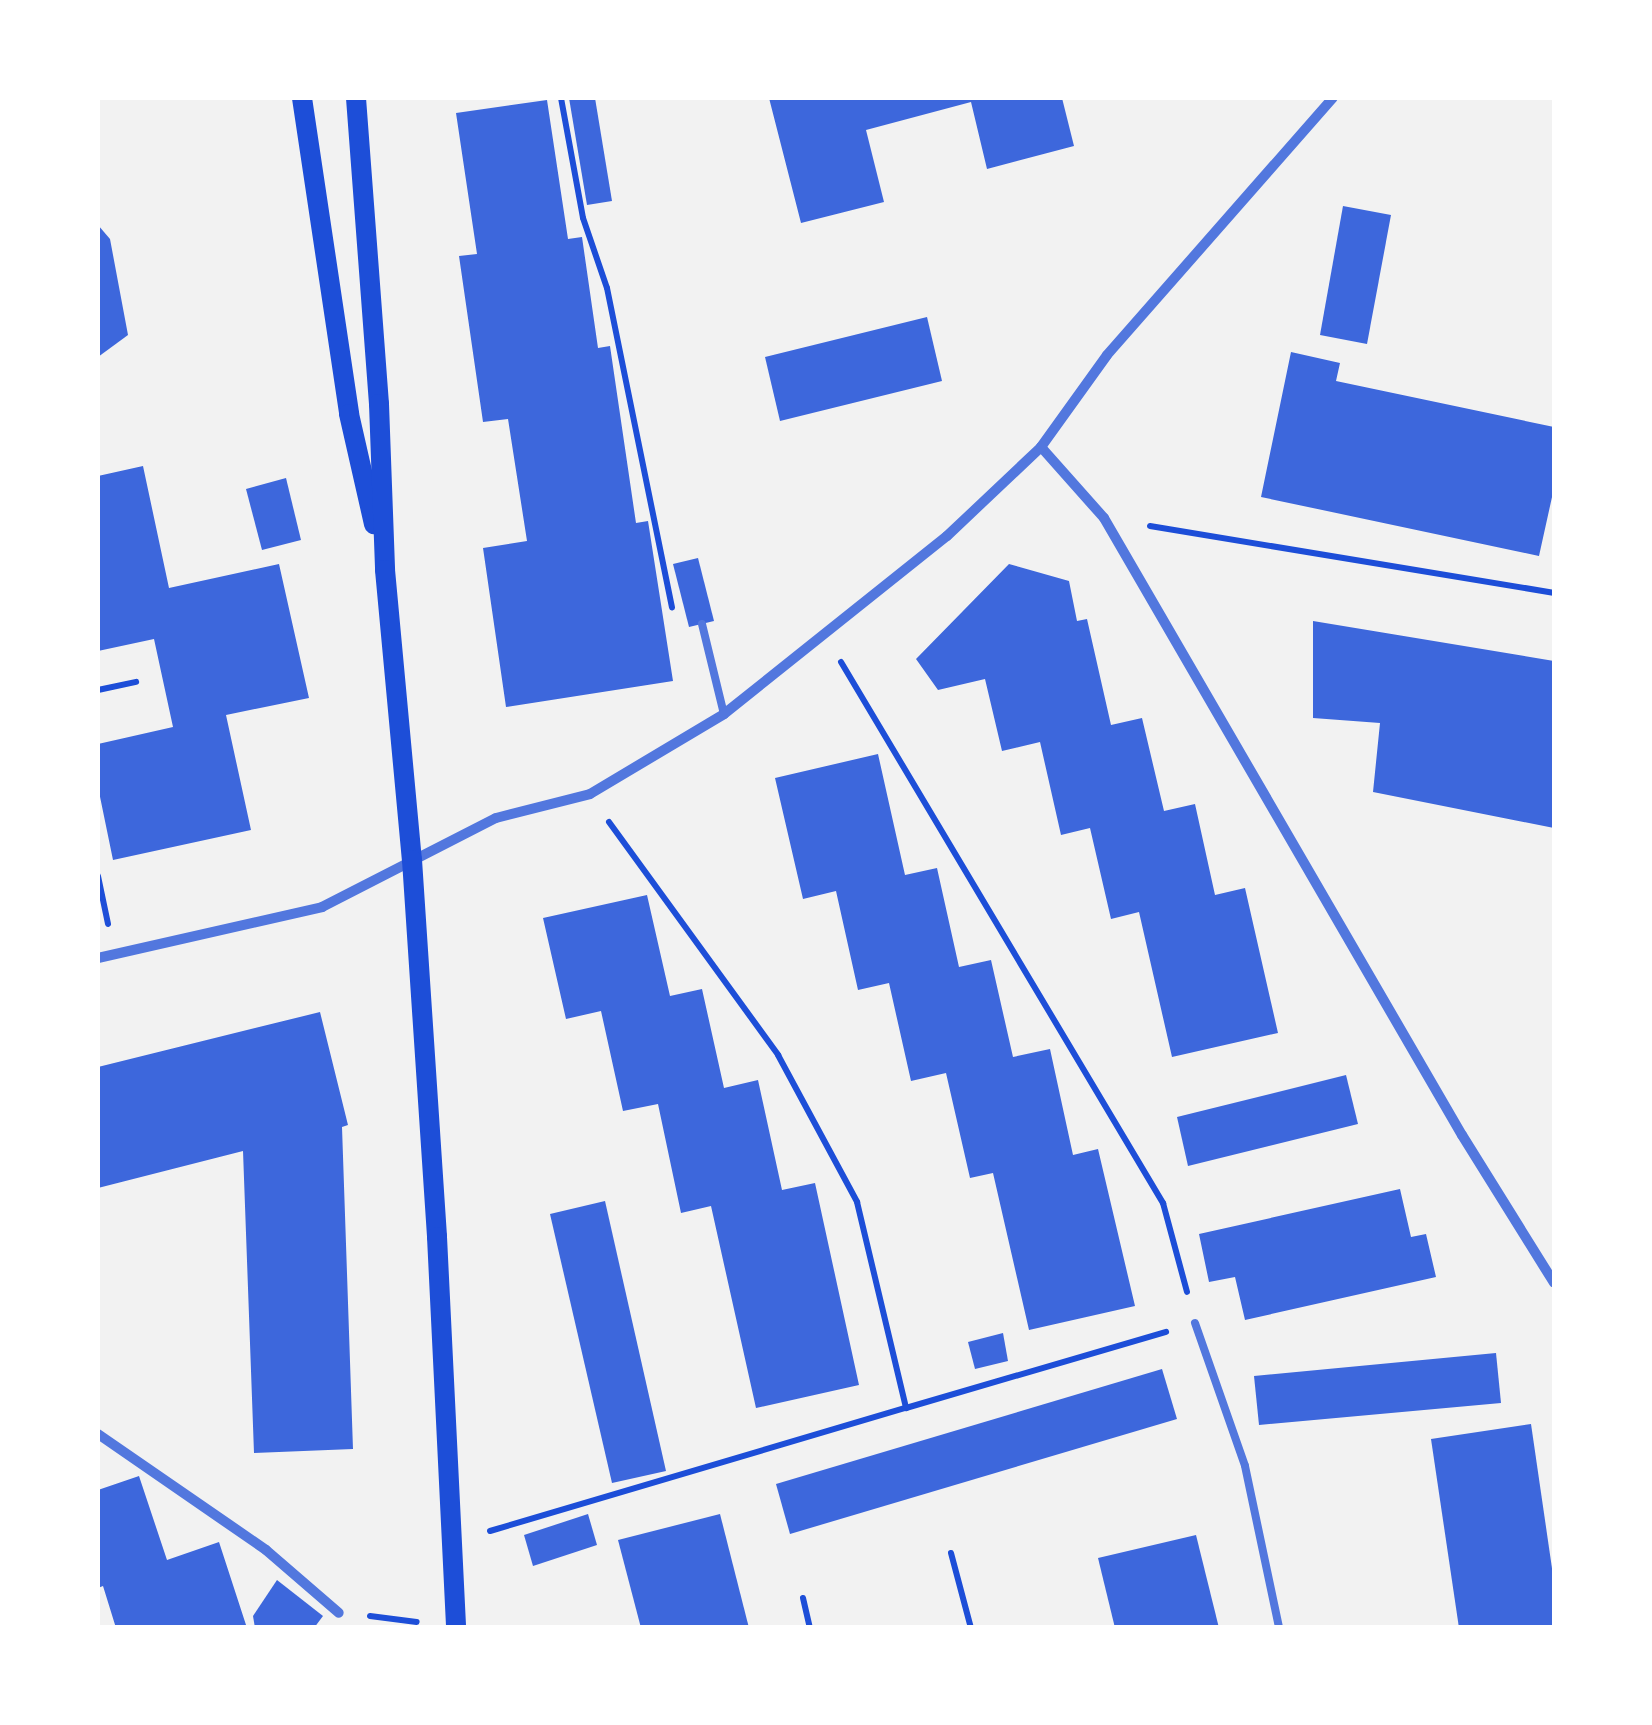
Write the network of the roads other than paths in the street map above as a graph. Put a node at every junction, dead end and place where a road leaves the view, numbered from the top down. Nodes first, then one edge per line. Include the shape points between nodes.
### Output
1 (302, 98) edge
2 (356, 98) edge
3 (1334, 98) edge
4 (1041, 448) junction
5 (385, 570) junction
6 (702, 624) dead end
7 (724, 714) junction
8 (412, 860) junction
9 (98, 958) edge
10 (1554, 1283) edge
11 (1195, 1324) road end
12 (98, 1434) edge
13 (339, 1612) road end
14 (456, 1627) edge
15 (1279, 1628) edge

1 - 5 main road via 349,414
2 - 5 main road
3 - 4 street via 1107,354
4 - 7 street via 947,536
4 - 10 street via 1104,518
5 - 8 main road
6 - 7 lane
7 - 8 street via 590,794 496,818
8 - 9 street via 322,907
8 - 14 main road
11 - 15 lane via 1244,1466
12 - 13 street via 266,1550

